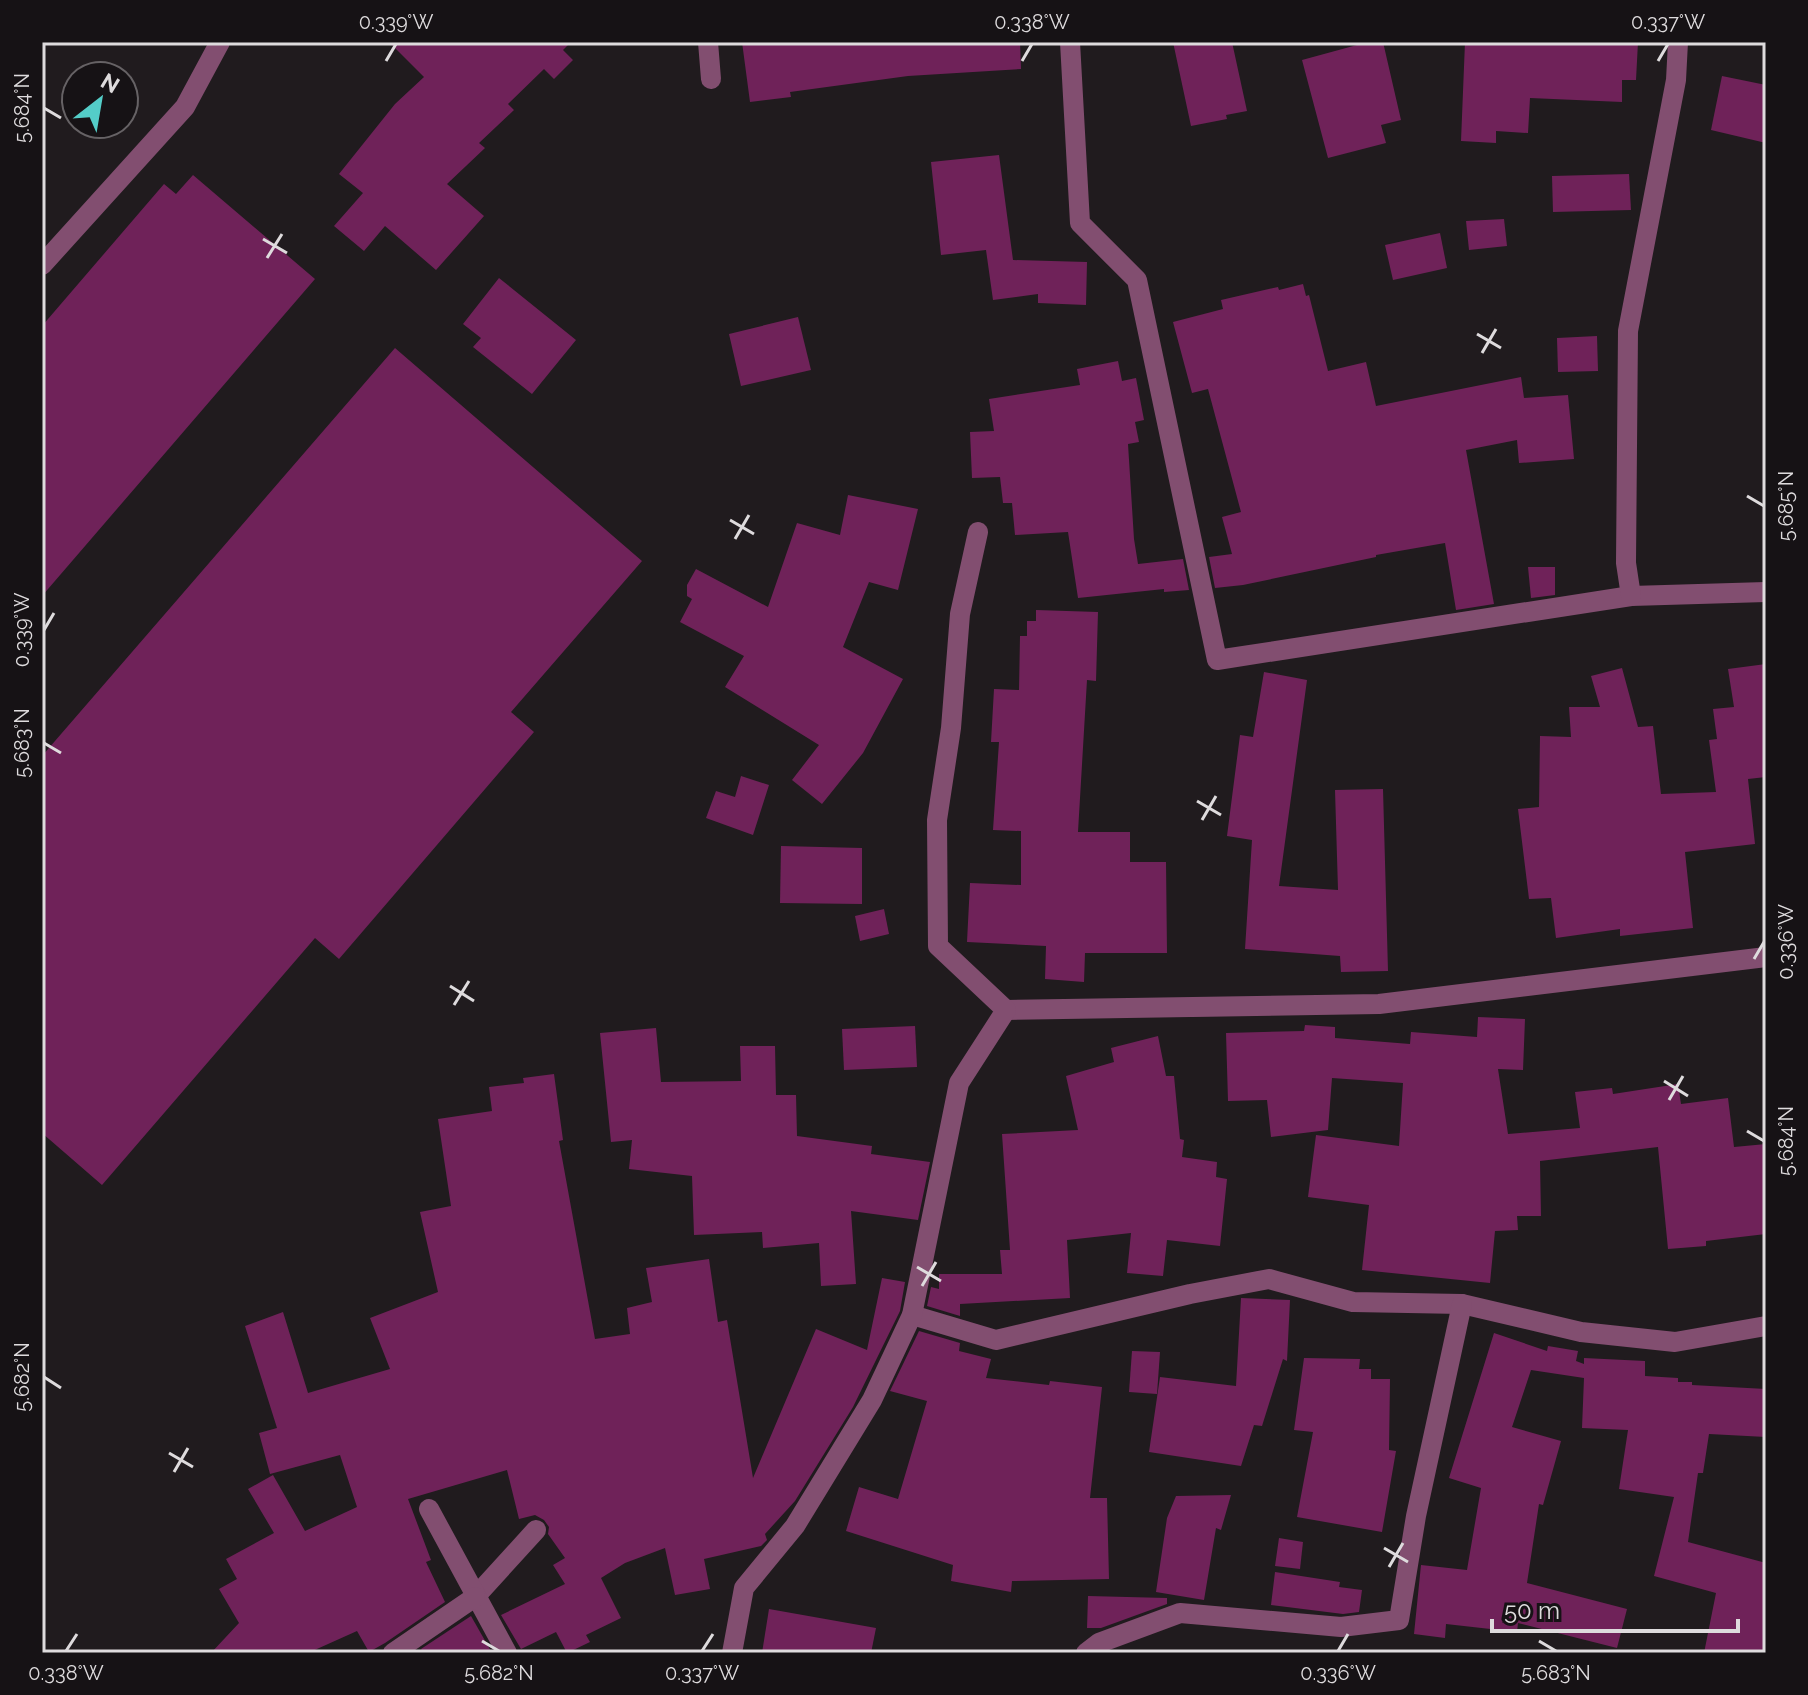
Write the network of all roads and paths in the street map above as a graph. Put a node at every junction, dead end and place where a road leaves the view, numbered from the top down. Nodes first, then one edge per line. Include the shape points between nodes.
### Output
1 (220, 42) edge
2 (708, 42) edge
3 (1070, 42) edge
4 (1678, 42) edge
5 (711, 79) dead end
6 (42, 265) edge
7 (978, 532) dead end
8 (1766, 592) edge
9 (1631, 596) junction
10 (1766, 957) edge
11 (1006, 1010) junction
12 (1462, 1304) junction
13 (912, 1315) junction
14 (1766, 1326) edge
15 (429, 1509) dead end
16 (536, 1530) dead end
17 (475, 1597) junction
18 (393, 1653) edge
19 (507, 1653) edge
20 (732, 1653) edge
21 (1086, 1653) edge

1 - 6 street via 185,107
2 - 5 street
3 - 9 street via 1080,223 1137,280 1217,660
4 - 9 street via 1676,80 1628,331 1626,563
7 - 11 street via 960,614 937,820 938,946
8 - 9 street
10 - 11 street via 1379,1004
11 - 13 street via 959,1083
12 - 13 street via 1353,1302 1269,1279 996,1340
12 - 14 street via 1581,1332 1675,1342
12 - 21 street via 1399,1620 1341,1627 1180,1613 1099,1643
13 - 20 street via 872,1400 795,1526 744,1588
15 - 17 street
16 - 17 street
17 - 18 street
17 - 19 street

